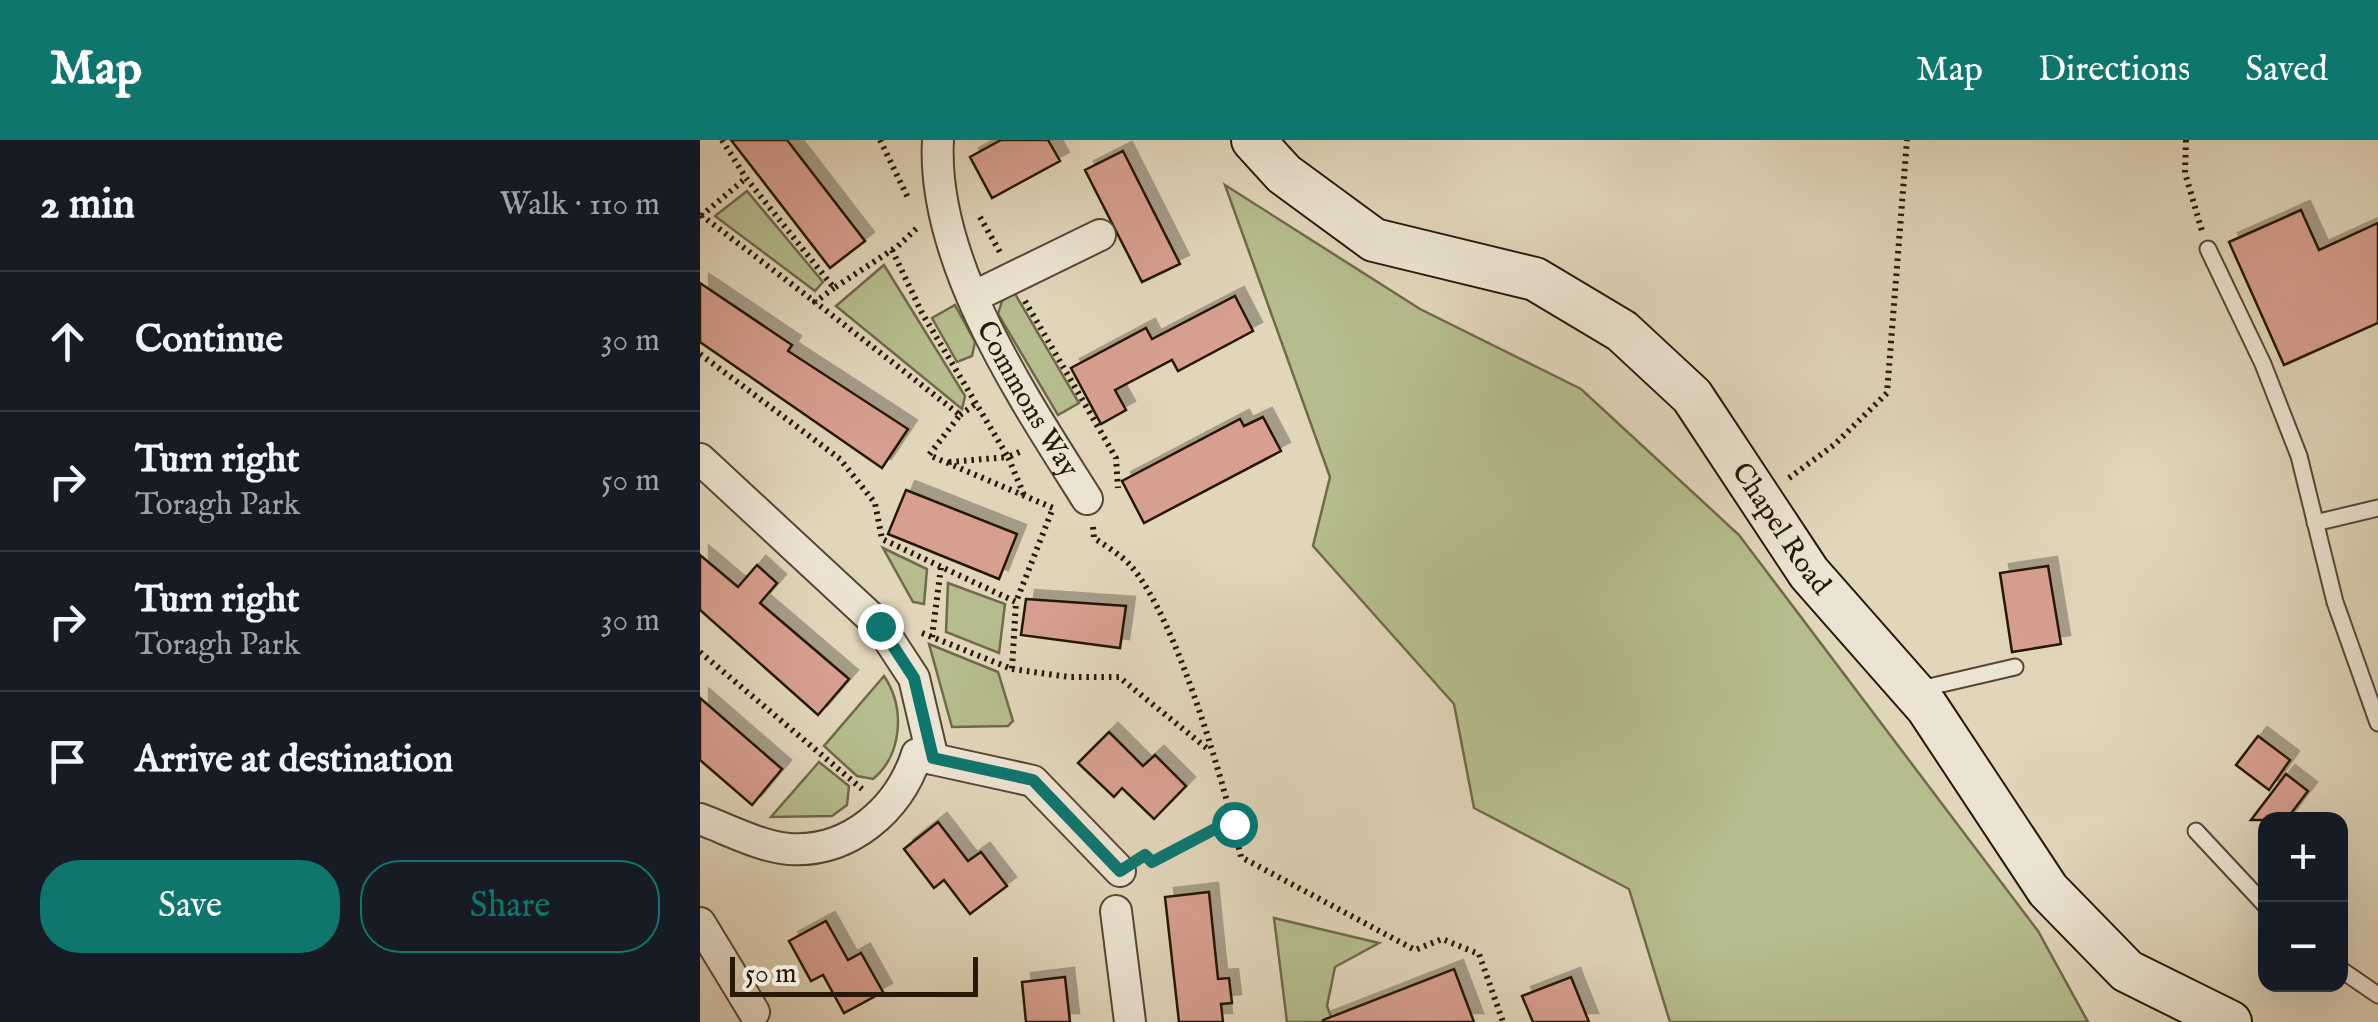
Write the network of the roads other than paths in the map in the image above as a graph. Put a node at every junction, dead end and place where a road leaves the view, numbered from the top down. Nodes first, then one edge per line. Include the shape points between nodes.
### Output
1 (938, 140) edge
2 (1254, 140) edge
3 (1100, 235) dead end
4 (2208, 249) road end
5 (974, 296) junction
6 (700, 459) edge
7 (2378, 508) edge
8 (1091, 513) road end
9 (2315, 523) junction
10 (2015, 667) dead end
11 (1912, 691) junction
12 (2378, 723) edge
13 (933, 758) junction
14 (700, 819) edge
15 (2196, 830) dead end
16 (1120, 871) road end
17 (2262, 902) edge
18 (1116, 912) dead end
19 (700, 922) edge
20 (2348, 974) edge
21 (2378, 995) edge
22 (754, 1012) dead end
23 (1130, 1022) edge
24 (2230, 1022) edge

1 - 5 street, Commons Way via 936,174
2 - 11 street, Chapel Road via 1284,174 1374,240 1535,278 1622,331 1692,396 1809,573
3 - 5 street, Commons Way
4 - 9 lane via 2299,456
5 - 8 street, Commons Way via 994,350
6 - 13 street via 880,626 914,678
7 - 9 lane
9 - 12 lane
10 - 11 lane
11 - 24 street, Chapel Road via 2048,890 2126,971
13 - 14 street via 916,754 911,772 876,820 830,848 786,849
13 - 16 street via 1033,780
15 - 17 lane
18 - 23 street
19 - 22 street
20 - 21 lane

